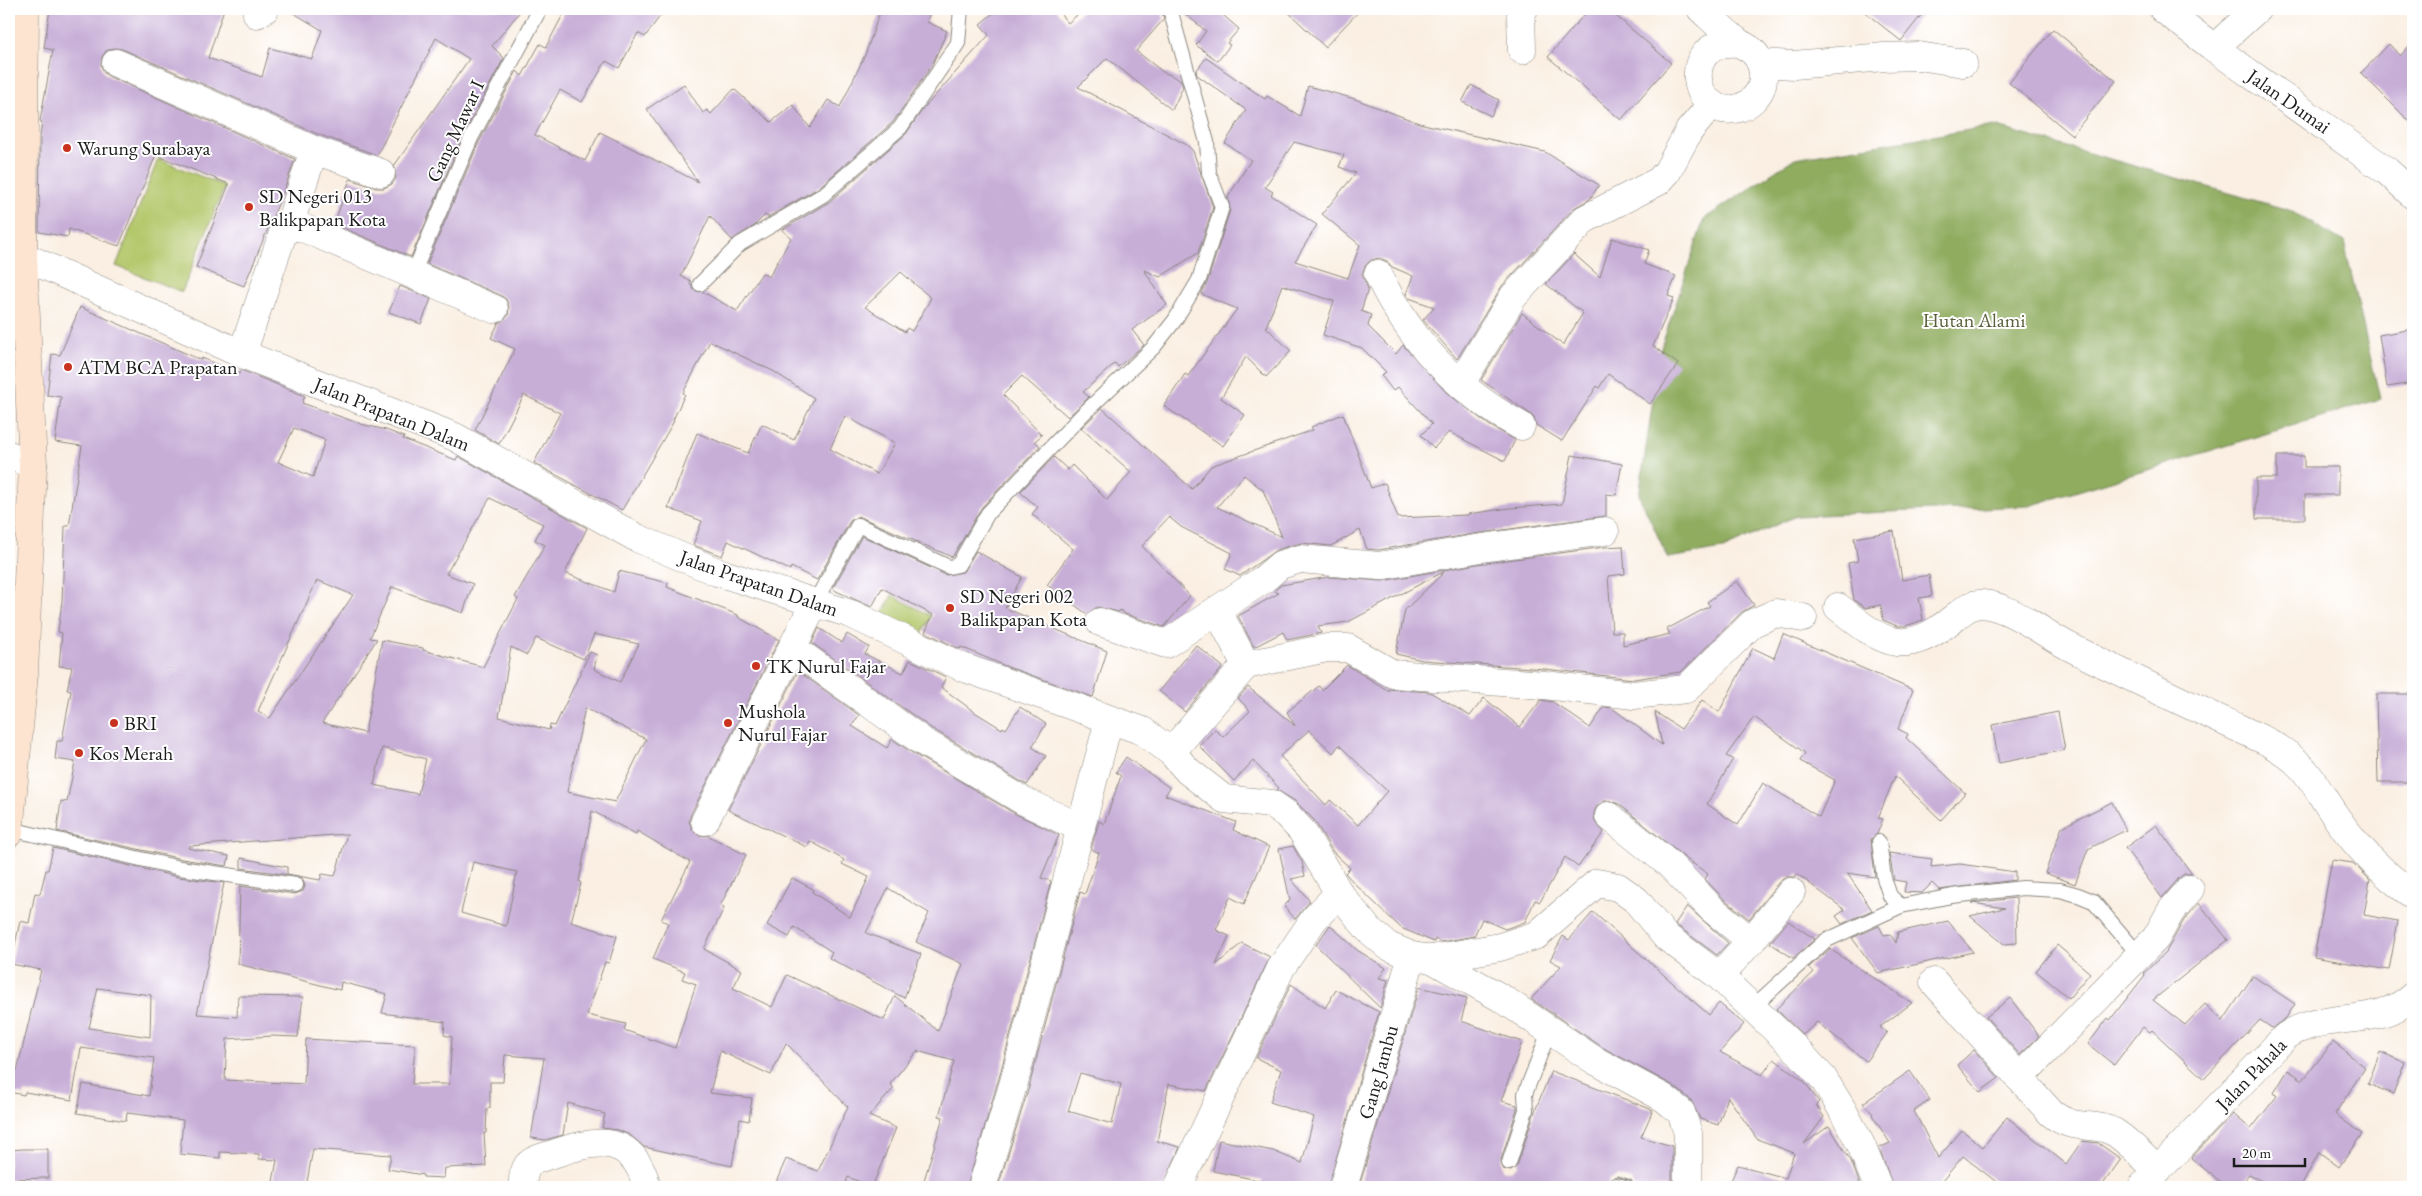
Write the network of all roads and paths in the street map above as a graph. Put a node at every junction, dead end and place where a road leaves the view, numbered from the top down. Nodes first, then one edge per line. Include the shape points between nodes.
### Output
1 (25, 9) edge
2 (540, 9) edge
3 (961, 9) edge
4 (1170, 9) edge
5 (1524, 9) edge
6 (1701, 9) edge
7 (2163, 9) edge
8 (2257, 9) edge
9 (1738, 43) junction
10 (2214, 48) junction
11 (1522, 50) dead end
12 (116, 63) dead end
13 (1761, 63) junction
14 (1963, 63) dead end
15 (1712, 104) junction
16 (314, 150) junction
17 (381, 173) dead end
18 (2413, 195) edge
19 (289, 226) junction
20 (16, 248) edge
21 (413, 274) junction
22 (1378, 274) dead end
23 (700, 284) dead end
24 (494, 309) dead end
25 (242, 354) junction
26 (1461, 383) junction
27 (1521, 426) dead end
28 (21, 460) edge
29 (1605, 531) dead end
30 (815, 602) junction
31 (1838, 606) dead end
32 (1217, 610) junction
33 (1803, 618) dead end
34 (1100, 622) dead end
35 (792, 648) junction
36 (1246, 666) junction
37 (1109, 720) junction
38 (1171, 752) junction
39 (1609, 816) dead end
40 (705, 821) dead end
41 (1081, 828) junction
42 (9, 831) edge
43 (1879, 842) dead end
44 (296, 885) dead end
45 (2190, 889) dead end
46 (1791, 892) dead end
47 (1339, 894) junction
48 (2413, 895) edge
49 (1901, 906) junction
50 (1751, 941) junction
51 (2139, 955) junction
52 (1422, 957) junction
53 (1719, 976) junction
54 (1934, 982) dead end
55 (2413, 996) edge
56 (1753, 1007) junction
57 (1550, 1029) junction
58 (2019, 1078) junction
59 (1509, 1164) dead end
60 (2150, 1179) edge
61 (522, 1187) edge
62 (647, 1187) edge
63 (982, 1187) edge
64 (1178, 1187) edge
65 (1343, 1187) edge
66 (1688, 1187) edge
67 (1878, 1187) edge

1 - 20 street
2 - 21 lane, Gang Mawar I via 471,138
3 - 23 lane via 958,44 900,128 823,195 740,244
4 - 30 lane via 1207,142 1209,172 1222,207 1199,280 1154,347 1083,414 988,513 958,565 948,568 858,525
5 - 11 street via 1521,15
6 - 9 street
7 - 10 street, Jalan Dumai
8 - 10 street
9 - 13 street via 1752,51
9 - 15 street via 1717,45 1701,60 1697,82 1701,93
10 - 18 street, Jalan Dumai via 2387,171
12 - 16 street
13 - 14 street via 1794,66 1919,56
13 - 15 street via 1763,82 1754,99 1737,108 1727,109
15 - 26 street via 1689,131 1659,181 1586,219 1513,297
16 - 17 street
16 - 19 street
19 - 21 street via 303,228
19 - 25 street via 283,233
20 - 25 street, Jalan Prapatan Dalam
20 - 28 street
21 - 24 street
22 - 26 street via 1406,327 1424,349
25 - 30 street, Jalan Prapatan Dalam via 455,437 637,538 717,572
26 - 27 street via 1482,402
28 - 42 street via 24,674
29 - 32 street via 1379,566 1300,559 1280,565
30 - 35 street
30 - 37 street, Jalan Prapatan Dalam via 851,614 962,667
31 - 48 street via 1866,630 1902,643 1922,640 1968,608 1981,604 2003,611 2068,646 2268,742 2307,771 2352,837 2389,878
32 - 34 street via 1166,644
32 - 36 street
33 - 36 street via 1776,613 1753,623 1686,689 1634,695 1393,674 1348,648 1327,648
35 - 40 street
35 - 41 street via 922,741 1022,800
36 - 38 street
37 - 38 street, Jalan Prapatan Dalam via 1143,731
37 - 41 street
38 - 47 street, Jalan Prapatan Dalam via 1188,771 1224,799 1272,804 1286,814 1302,831
39 - 50 street via 1669,864 1712,909
41 - 63 street via 1014,1082
42 - 44 lane via 180,868
43 - 49 lane via 1890,896
45 - 51 street via 2171,911 2156,938
46 - 50 street
47 - 52 street, Jalan Prapatan Dalam via 1368,929 1388,946
47 - 64 street via 1314,919 1280,968
49 - 51 lane via 2022,888 2060,890 2093,901
49 - 56 lane via 1825,941
50 - 53 street
51 - 58 street
52 - 53 street via 1500,947 1537,935 1597,883 1618,887 1636,900 1665,936
52 - 57 street, Jalan Prapatan Dalam via 1503,999
52 - 65 street, Gang Jambu
53 - 56 street
54 - 58 street
55 - 60 street, Jalan Pahala via 2385,1013 2314,1023 2286,1036
56 - 67 street via 1823,1078 1861,1145
57 - 59 lane via 1524,1094 1526,1110
57 - 66 street, Jalan Prapatan Dalam via 1594,1060 1664,1098 1681,1112 1688,1132
58 - 60 street via 2058,1119 2070,1125 2113,1132
61 - 62 street via 523,1174 530,1163 580,1145 608,1142 633,1156 640,1164

